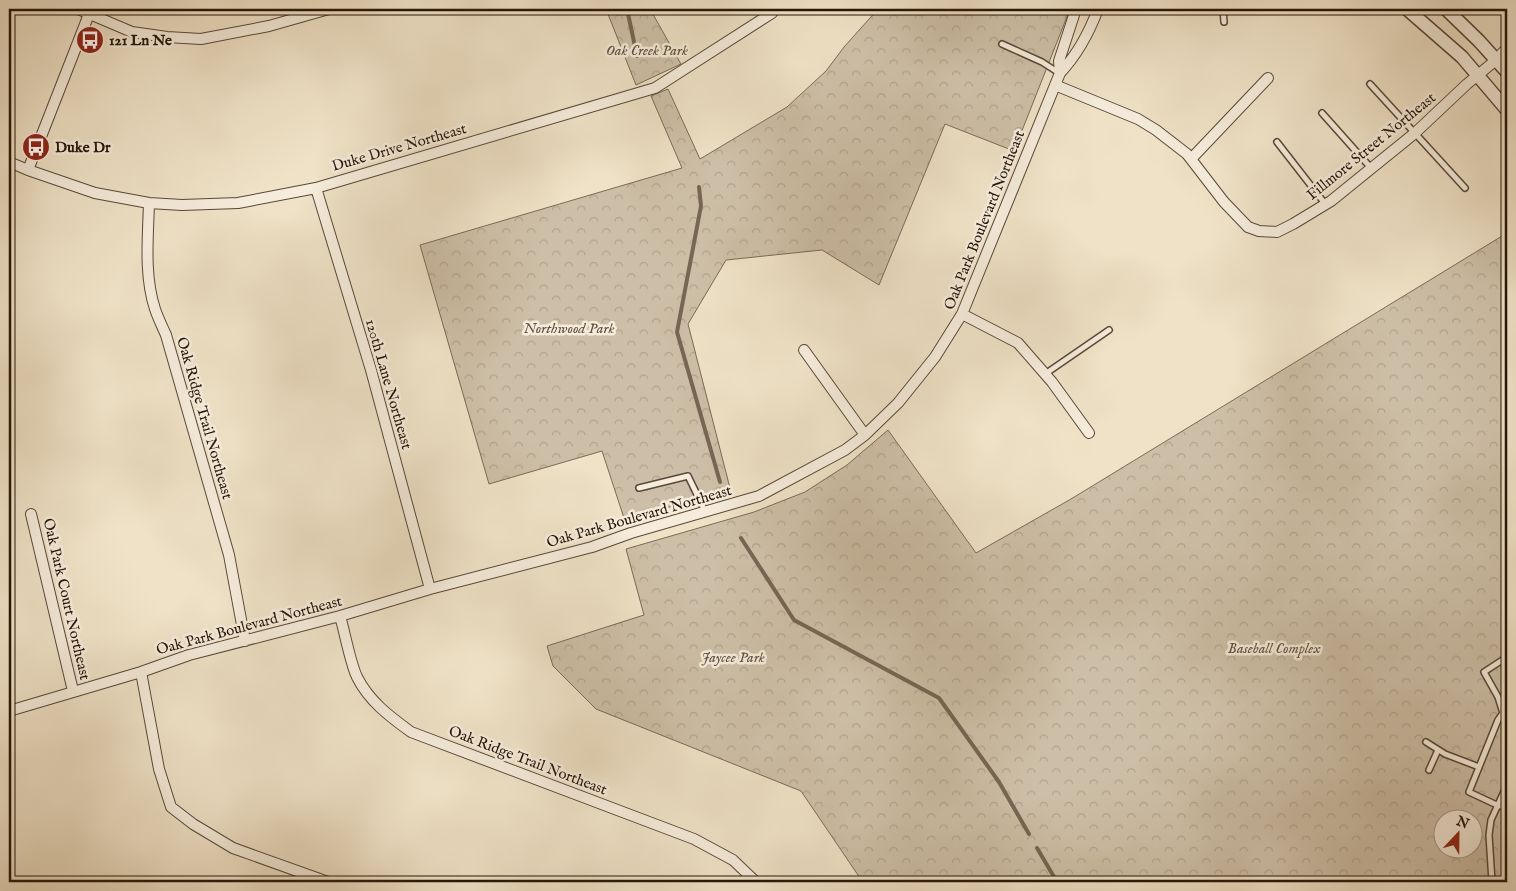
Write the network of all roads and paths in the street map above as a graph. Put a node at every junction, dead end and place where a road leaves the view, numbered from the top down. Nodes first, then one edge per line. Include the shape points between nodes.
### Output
1 (78, 9) edge
2 (329, 9) edge
3 (775, 9) edge
4 (1076, 9) edge
5 (1098, 9) edge
6 (1223, 9) edge
7 (1407, 9) edge
8 (1446, 9) edge
9 (90, 11) edge
10 (1224, 22) dead end
11 (1002, 44) dead end
12 (1507, 48) edge
13 (1496, 60) junction
14 (1507, 72) edge
15 (1060, 73) junction
16 (1478, 75) junction
17 (1268, 78) dead end
18 (1370, 84) dead end
19 (1054, 85) junction
20 (1507, 110) edge
21 (1322, 113) dead end
22 (1415, 133) junction
23 (1277, 142) dead end
24 (1191, 159) junction
25 (9, 162) edge
26 (1371, 168) junction
27 (28, 170) junction
28 (316, 188) junction
29 (1465, 188) dead end
30 (149, 203) junction
31 (1326, 205) junction
32 (962, 314) junction
33 (1109, 330) dead end
34 (804, 350) dead end
35 (1046, 374) junction
36 (1089, 433) dead end
37 (864, 434) junction
38 (640, 488) dead end
39 (705, 511) junction
40 (31, 514) dead end
41 (430, 589) junction
42 (340, 616) junction
43 (244, 641) junction
44 (1507, 657) edge
45 (141, 672) junction
46 (73, 691) junction
47 (9, 711) edge
48 (1505, 713) edge
49 (1426, 742) dead end
50 (1438, 750) junction
51 (1479, 767) junction
52 (1430, 770) dead end
53 (1507, 785) edge
54 (1499, 806) junction
55 (328, 882) edge
56 (756, 882) edge
57 (1492, 882) edge

1 - 9 street
2 - 9 street via 269,26 201,39 132,32
3 - 28 street, Duke Drive Northeast via 655,88
4 - 15 street, Oak Park Boulevard Northeast via 1059,61
5 - 15 street, Oak Park Boulevard Northeast via 1073,60
6 - 10 lane
7 - 16 street
8 - 13 street
9 - 27 street
11 - 15 lane
12 - 13 street, Fillmore Street Northeast
13 - 14 street
13 - 16 street, Fillmore Street Northeast
15 - 19 street, Oak Park Boulevard Northeast
16 - 20 street
16 - 22 street, Fillmore Street Northeast
17 - 24 street
18 - 22 lane
19 - 24 street via 1138,119
19 - 32 street, Oak Park Boulevard Northeast
21 - 26 lane
22 - 26 street, Fillmore Street Northeast
22 - 29 lane
23 - 31 lane
24 - 31 street, Fillmore Street Northeast via 1224,202 1248,227 1259,231 1277,232
25 - 27 street, Duke Drive Northeast
26 - 31 street, Fillmore Street Northeast
27 - 30 street, Duke Drive Northeast via 95,193
28 - 30 street, Duke Drive Northeast via 238,203
28 - 41 street, 120th Lane Northeast via 371,370
30 - 43 street, Oak Ridge Trail Northeast via 147,248 150,288 228,555
32 - 35 street via 1018,343
32 - 37 street, Oak Park Boulevard Northeast via 932,362 898,403
33 - 35 lane
34 - 37 street
35 - 36 street
37 - 39 street, Oak Park Boulevard Northeast via 845,450 759,496
38 - 39 lane via 688,476
39 - 41 street, Oak Park Boulevard Northeast via 592,547
40 - 46 street, Oak Park Court Northeast
41 - 42 street, Oak Park Boulevard Northeast
42 - 43 street, Oak Park Boulevard Northeast
42 - 56 street, Oak Ridge Trail Northeast via 356,676 383,712 411,732 694,839 732,860
43 - 45 street, Oak Park Boulevard Northeast
44 - 48 lane via 1484,672
45 - 46 street, Oak Park Boulevard Northeast
45 - 55 street via 159,769 171,807 233,848
46 - 47 street, Oak Park Boulevard Northeast
48 - 51 lane via 1498,720
49 - 50 lane
50 - 51 lane
50 - 52 lane
51 - 54 lane via 1468,792
53 - 54 lane
54 - 57 lane via 1491,820 1488,835

